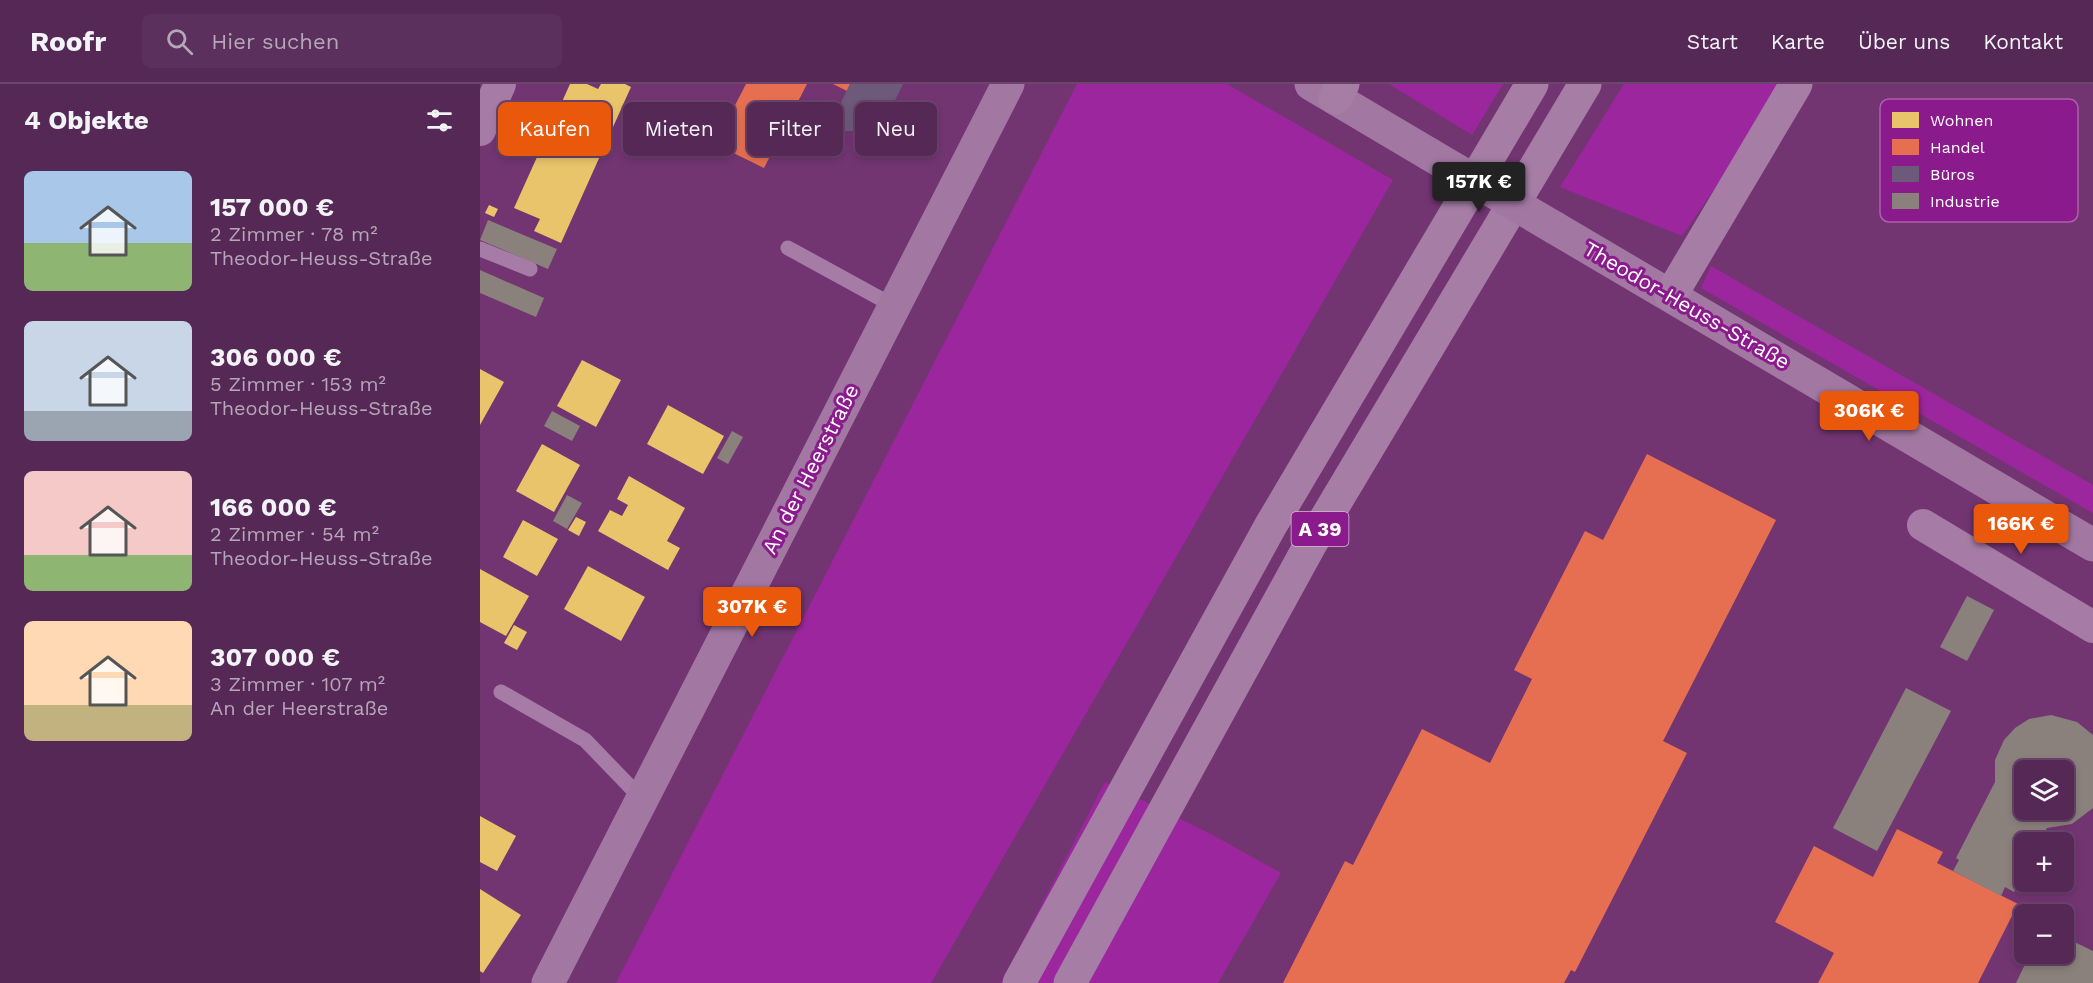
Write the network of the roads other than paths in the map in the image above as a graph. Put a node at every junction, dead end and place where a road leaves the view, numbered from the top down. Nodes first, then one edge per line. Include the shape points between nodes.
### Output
1 (500, 84) edge
2 (1008, 84) edge
3 (1532, 84) edge
4 (1585, 84) edge
5 (1797, 84) edge
6 (1330, 89) edge
7 (480, 130) edge
8 (788, 248) dead end
9 (480, 249) edge
10 (530, 269) dead end
11 (1671, 295) junction
12 (894, 306) junction
13 (1923, 525) dead end
14 (2093, 544) edge
15 (2093, 627) edge
16 (501, 692) dead end
17 (641, 798) junction
18 (548, 983) edge
19 (1018, 983) edge
20 (1070, 983) edge

1 - 7 street
2 - 12 street, An der Heerstraße
3 - 19 highway, A 39 via 1271,525
4 - 20 highway, A 39 via 1310,545
5 - 11 highway
6 - 11 street, Theodor-Heuss-Straße, bridge via 1429,154
8 - 12 lane
9 - 10 lane
11 - 14 street, Theodor-Heuss-Straße
12 - 17 street, An der Heerstraße
13 - 15 street
16 - 17 lane via 585,741
17 - 18 street, An der Heerstraße

